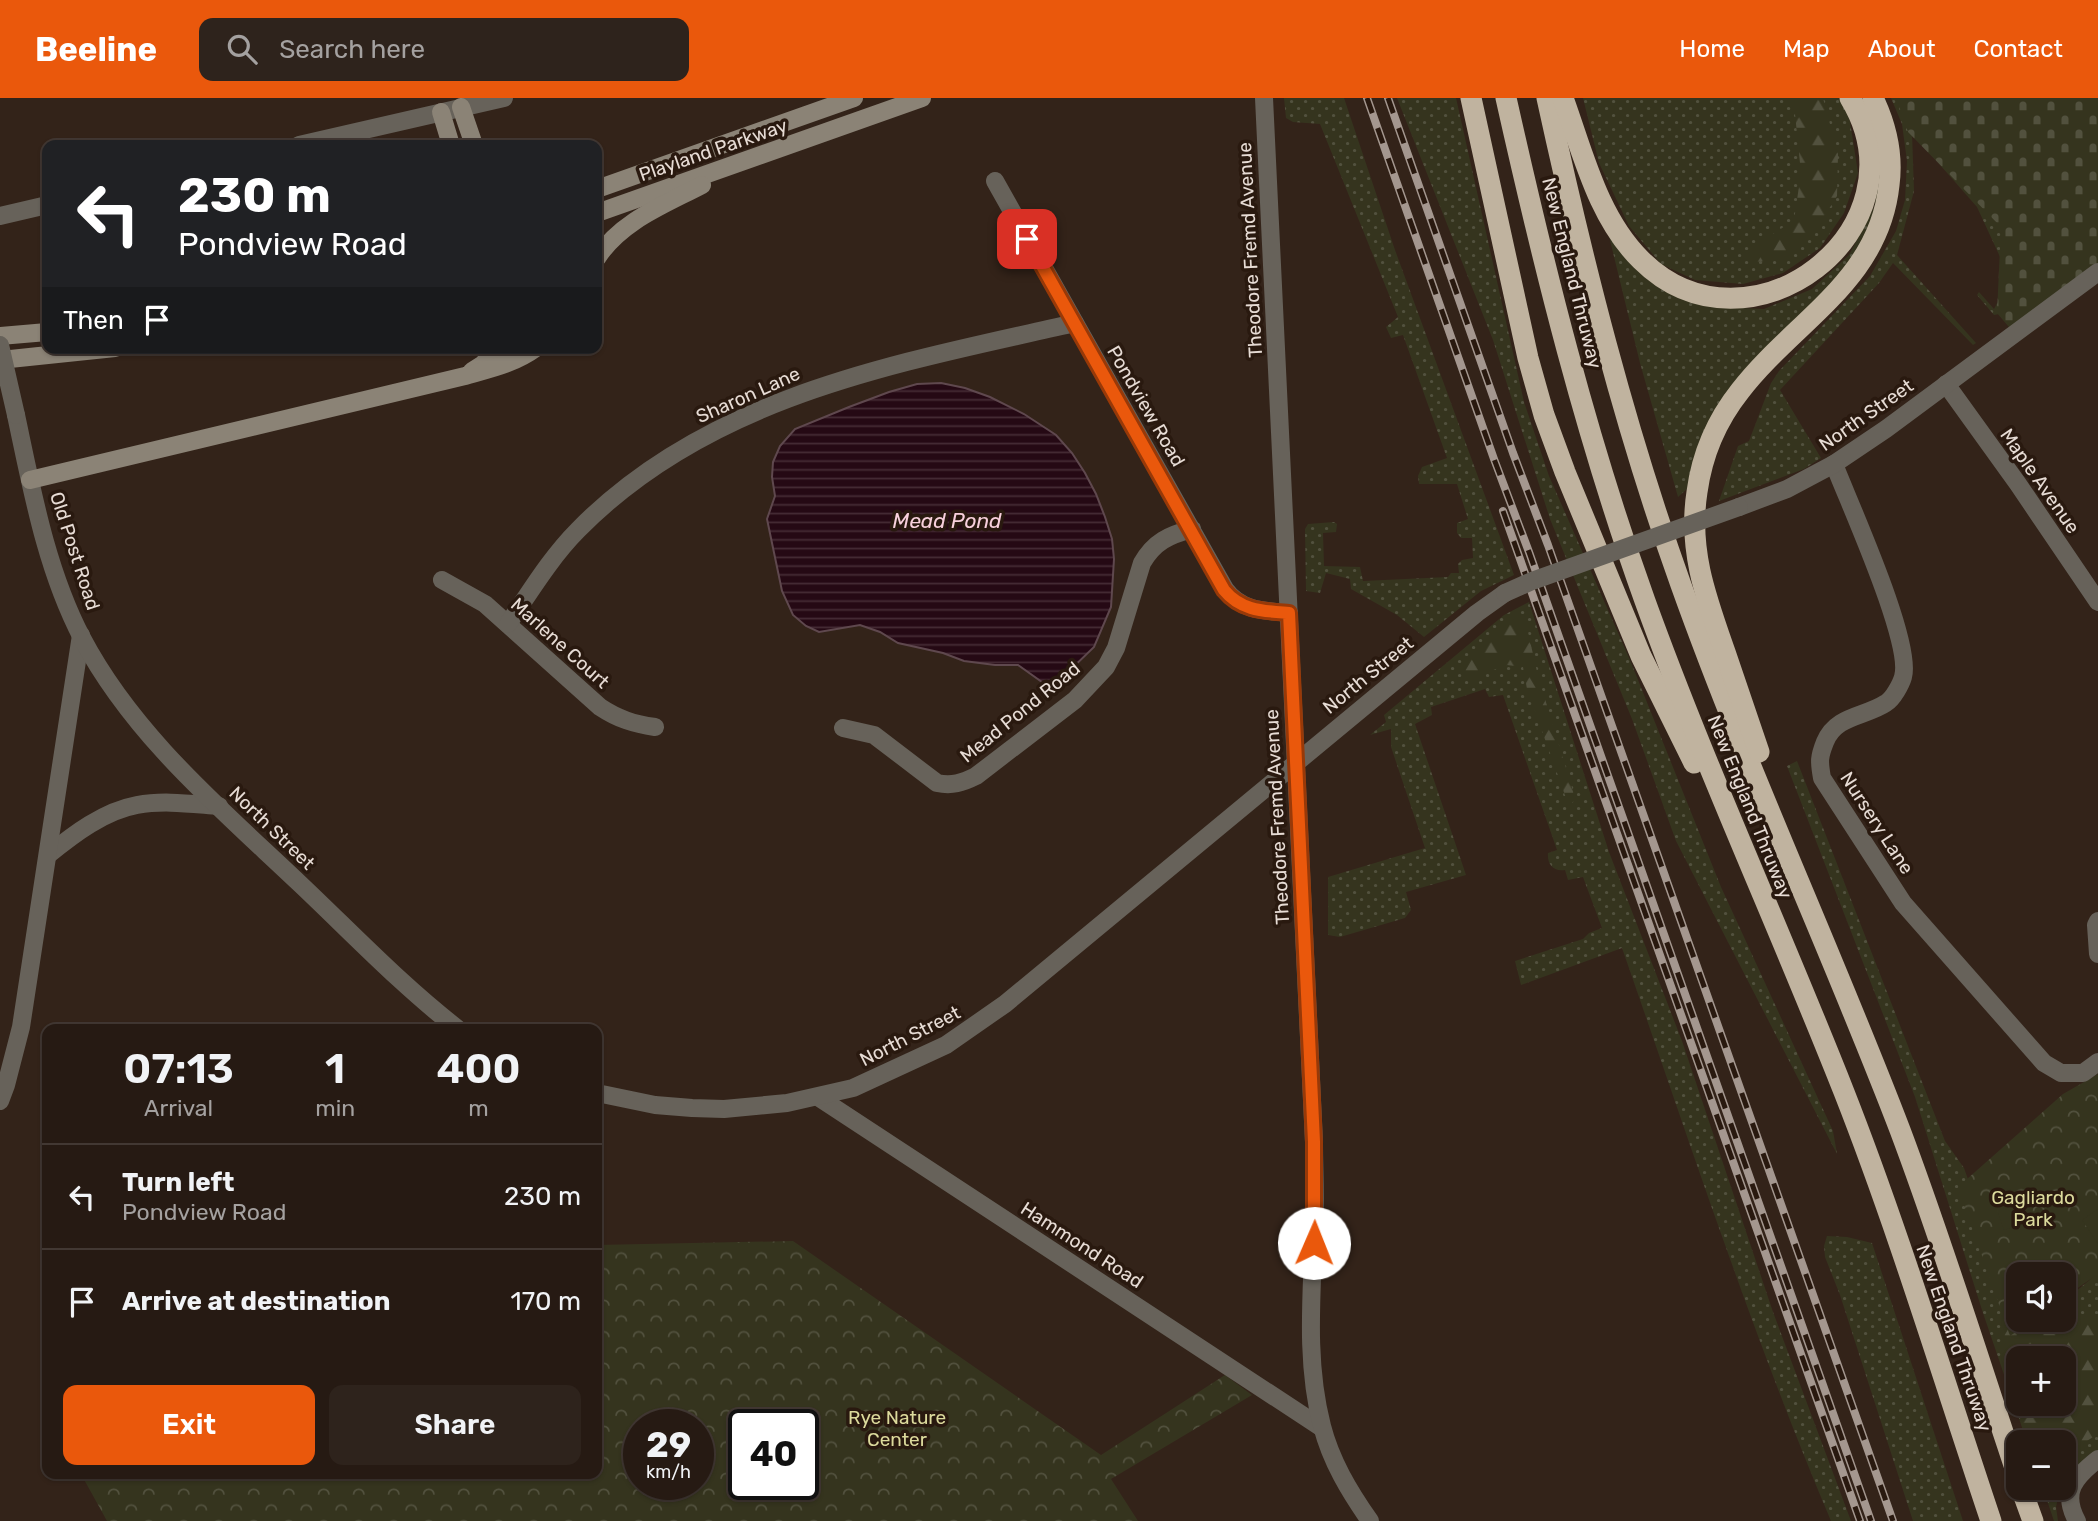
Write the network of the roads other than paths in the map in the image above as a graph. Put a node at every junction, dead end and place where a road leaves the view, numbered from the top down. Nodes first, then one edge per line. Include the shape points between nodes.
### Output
1 (504, 98) edge
2 (854, 98) edge
3 (922, 98) edge
4 (1264, 98) edge
5 (1471, 98) edge
6 (1506, 98) edge
7 (1548, 98) edge
8 (1563, 98) edge
9 (1850, 98) edge
10 (1873, 98) edge
11 (461, 107) junction
12 (442, 112) junction
13 (321, 140) edge
14 (450, 140) edge
15 (472, 140) edge
16 (692, 155) junction
17 (762, 155) junction
18 (602, 178) edge
19 (995, 181) dead end
20 (602, 187) edge
21 (42, 206) edge
22 (602, 211) edge
23 (0, 216) edge
24 (602, 252) edge
25 (2098, 272) edge
26 (1075, 323) junction
27 (42, 332) edge
28 (0, 336) edge
29 (0, 345) edge
30 (58, 354) edge
31 (492, 354) edge
32 (529, 354) edge
33 (0, 360) edge
34 (465, 376) junction
35 (1945, 384) junction
36 (1834, 464) junction
37 (30, 480) junction
38 (1192, 529) junction
39 (442, 580) dead end
40 (2098, 602) edge
41 (1289, 613) junction
42 (508, 624) junction
43 (81, 635) junction
44 (655, 727) dead end
45 (843, 728) dead end
46 (1295, 762) junction
47 (219, 806) junction
48 (1741, 845) junction
49 (48, 855) junction
50 (2098, 921) edge
51 (1827, 949) junction
52 (2098, 954) edge
53 (452, 1024) edge
54 (2098, 1062) edge
55 (602, 1094) edge
56 (818, 1097) junction
57 (0, 1101) edge
58 (1322, 1428) junction
59 (2006, 1442) edge
60 (2098, 1459) edge
61 (2025, 1500) edge
62 (1370, 1521) edge
63 (1991, 1521) edge
64 (2033, 1521) edge
65 (2077, 1521) edge

1 - 11 street
2 - 16 main road, Playland Parkway
3 - 17 main road, Playland Parkway
4 - 41 street, Theodore Fremd Avenue
5 - 48 highway via 1544,415 1642,656 1704,784
6 - 48 highway, New England Thruway via 1549,282 1602,474 1667,661
7 - 51 highway, New England Thruway via 1602,332 1658,519 1727,707
8 - 9 highway via 1603,204 1639,258 1653,272 1686,290 1735,298 1768,294 1800,280 1831,257 1852,229 1866,194 1869,156 1861,118
10 - 51 highway via 1886,132 1891,176 1875,239 1852,275 1756,373 1728,409 1708,448 1695,512 1697,562 1709,607
11 - 12 street
11 - 15 main road
12 - 13 street
12 - 14 main road
16 - 18 main road
16 - 20 main road, Playland Parkway
17 - 22 main road, Playland Parkway
17 - 24 main road via 647,214
19 - 26 street, Pondview Road
21 - 23 street
25 - 35 street, North Street
26 - 38 street, Pondview Road
26 - 42 street, Sharon Lane via 851,376 777,402 702,438 643,473 597,510 556,556
27 - 28 main road
29 - 37 street, Old Post Road, bridge
30 - 33 main road
31 - 34 main road
32 - 34 main road
34 - 37 main road
35 - 36 street, North Street
35 - 40 street, Maple Avenue
36 - 46 street, North Street, bridge via 1787,489 1505,593
36 - 54 street, Nursery Lane via 1879,575 1906,663 1903,679 1888,702 1842,721 1828,733 1818,759 1822,778 1903,902 2044,1063 2061,1073 2083,1073
37 - 43 street, Old Post Road via 51,559
38 - 41 street, Pondview Road via 1231,599 1257,610
38 - 45 street, Mead Pond Road via 1161,540 1149,550 1116,648 1093,682 976,776 963,783 937,783 874,735
39 - 42 street, Marlene Court via 485,604
41 - 46 street, Theodore Fremd Avenue
42 - 44 street, Marlene Court via 600,708 638,725
43 - 47 street, North Street via 123,703
43 - 49 street, Old Post Road
46 - 56 street, North Street via 976,1026 885,1074
46 - 58 street, Theodore Fremd Avenue via 1314,1152 1313,1377
47 - 49 street via 137,805 87,826
47 - 53 street, North Street
48 - 63 highway, New England Thruway via 1866,1151
49 - 57 street, Old Post Road via 21,1027
50 - 52 street
51 - 59 highway, New England Thruway via 1901,1134
55 - 56 street, North Street via 655,1105 724,1109
56 - 58 street, Hammond Road
58 - 62 street, Theodore Fremd Avenue via 1338,1470
60 - 65 street via 2075,1480 2071,1492
61 - 64 highway

